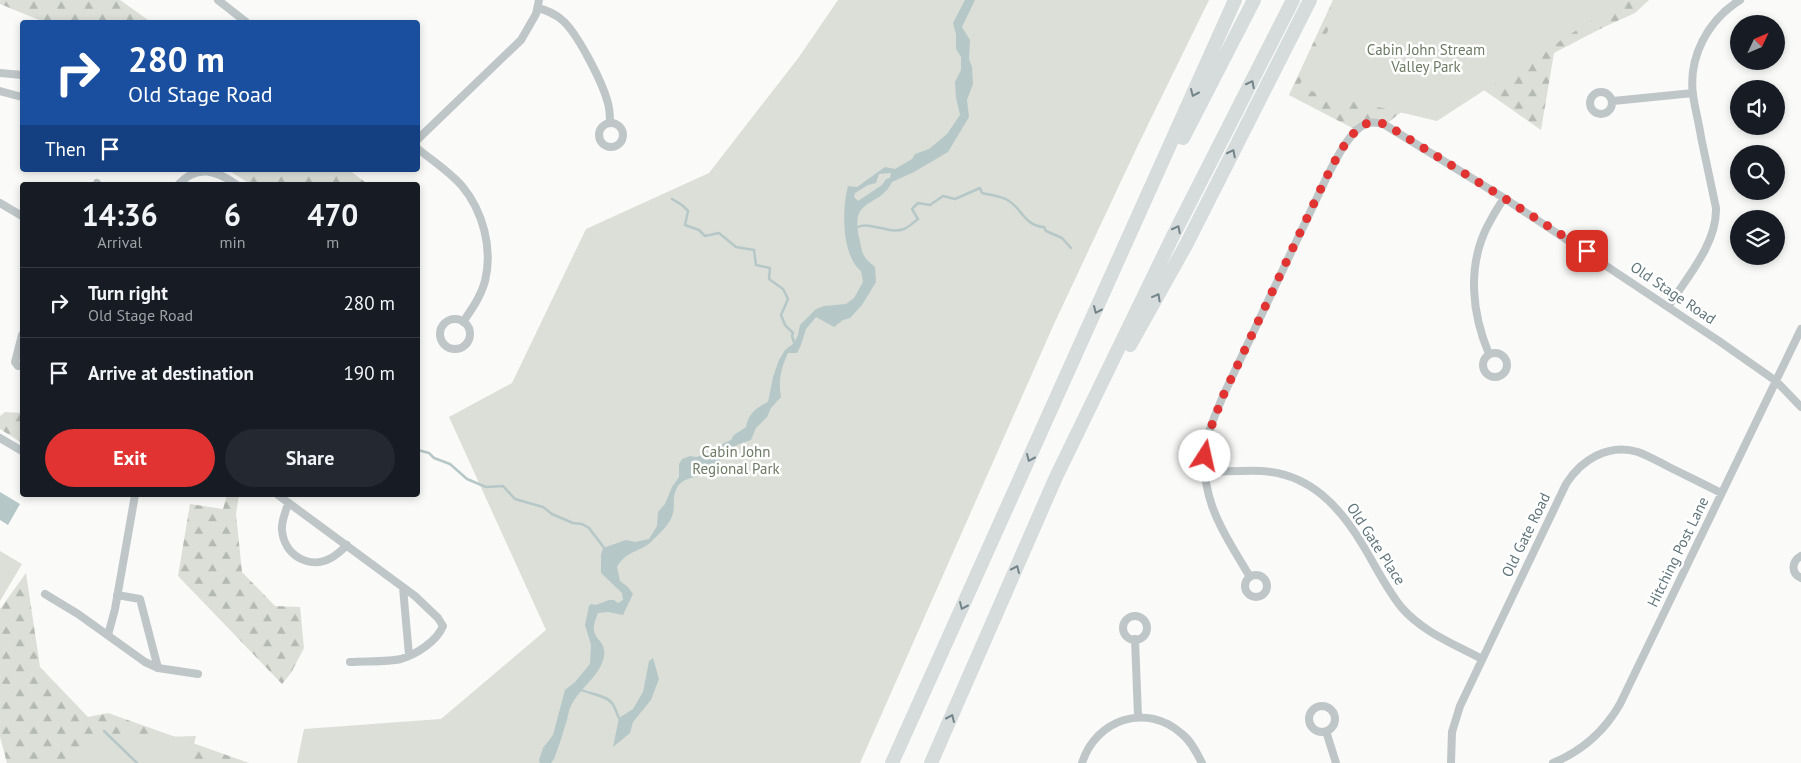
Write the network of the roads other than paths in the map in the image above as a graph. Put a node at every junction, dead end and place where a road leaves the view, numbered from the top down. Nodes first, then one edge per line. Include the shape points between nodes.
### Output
1 (218, 0) edge
2 (1235, 0) edge
3 (1254, 0) edge
4 (1293, 0) edge
5 (1310, 0) edge
6 (1740, 0) edge
7 (539, 4) edge
8 (243, 20) edge
9 (0, 74) edge
10 (20, 75) edge
11 (0, 91) edge
12 (1693, 93) junction
13 (20, 96) edge
14 (1613, 101) dead end
15 (610, 123) dead end
16 (420, 137) edge
17 (420, 151) edge
18 (202, 172) edge
19 (212, 172) edge
20 (182, 182) edge
21 (232, 182) edge
22 (1504, 198) junction
23 (0, 203) edge
24 (20, 215) edge
25 (1117, 265) junction
26 (1668, 307) junction
27 (463, 322) dead end
28 (1801, 329) edge
29 (20, 343) edge
30 (1489, 354) dead end
31 (20, 366) edge
32 (1776, 381) junction
33 (1801, 407) edge
34 (0, 438) edge
35 (20, 450) edge
36 (1205, 472) junction
37 (1056, 477) junction
38 (1722, 492) junction
39 (135, 497) edge
40 (280, 497) edge
41 (288, 503) junction
42 (347, 546) junction
43 (1801, 556) edge
44 (1250, 577) dead end
45 (1801, 578) edge
46 (403, 588) junction
47 (45, 594) dead end
48 (117, 595) junction
49 (108, 634) junction
50 (1135, 639) dead end
51 (409, 655) junction
52 (1482, 659) junction
53 (350, 662) dead end
54 (158, 668) junction
55 (198, 674) dead end
56 (1138, 716) junction
57 (1326, 731) dead end
58 (892, 763) edge
59 (931, 763) edge
60 (1082, 763) edge
61 (1202, 763) edge
62 (1336, 763) edge
63 (1451, 763) edge
64 (1552, 763) edge

1 - 8 street
2 -> 25 highway
3 - 25 highway
37 -> 4 highway
37 -> 5 highway via 1186,245
6 - 12 street via 1720,15 1703,41 1695,61
7 - 15 street via 562,20 578,39 607,98
7 - 16 street via 534,20 521,40
9 - 10 street
11 - 13 street
12 - 14 street
12 - 26 street via 1716,208 1715,225 1708,245
17 - 27 street via 463,187 478,210 486,234 485,280
18 - 20 street via 191,174
19 - 21 street
22 - 26 street, Old Stage Road
22 - 30 street via 1480,244 1473,283 1478,322
22 - 36 street, Old Stage Road via 1385,124 1368,123 1356,130 1328,175 1213,419 1207,440
23 - 24 street
25 -> 58 highway
26 - 32 street, Old Stage Road
28 - 32 street, Hitching Post Lane
29 - 31 street via 15,362
32 - 33 street, Old Stage Road
32 - 38 street, Hitching Post Lane
34 - 35 street
36 - 44 street via 1214,512
36 - 52 street, Old Gate Place via 1263,471 1313,488 1342,513 1392,594 1413,618 1427,630
59 -> 37 highway
38 - 52 street, Old Gate Road via 1638,452 1610,451 1590,458 1566,484
38 - 64 street, Hitching Post Lane via 1613,716 1586,745
39 - 48 street
40 - 41 street
41 - 42 street
41 - 42 street via 282,529 285,544 296,557 310,562 324,561
42 - 46 street
43 - 45 street via 1793,567
46 - 51 street
46 - 51 street via 424,604 443,626 432,641
47 - 49 street
48 - 49 street
48 - 54 street via 140,599
49 - 54 street
50 - 56 street
51 - 53 street via 401,659
52 - 63 street, Old Gate Road via 1457,714 1451,741
54 - 55 street
56 - 60 street via 1110,726 1096,738
56 - 61 street via 1176,729 1190,742
57 - 62 street

